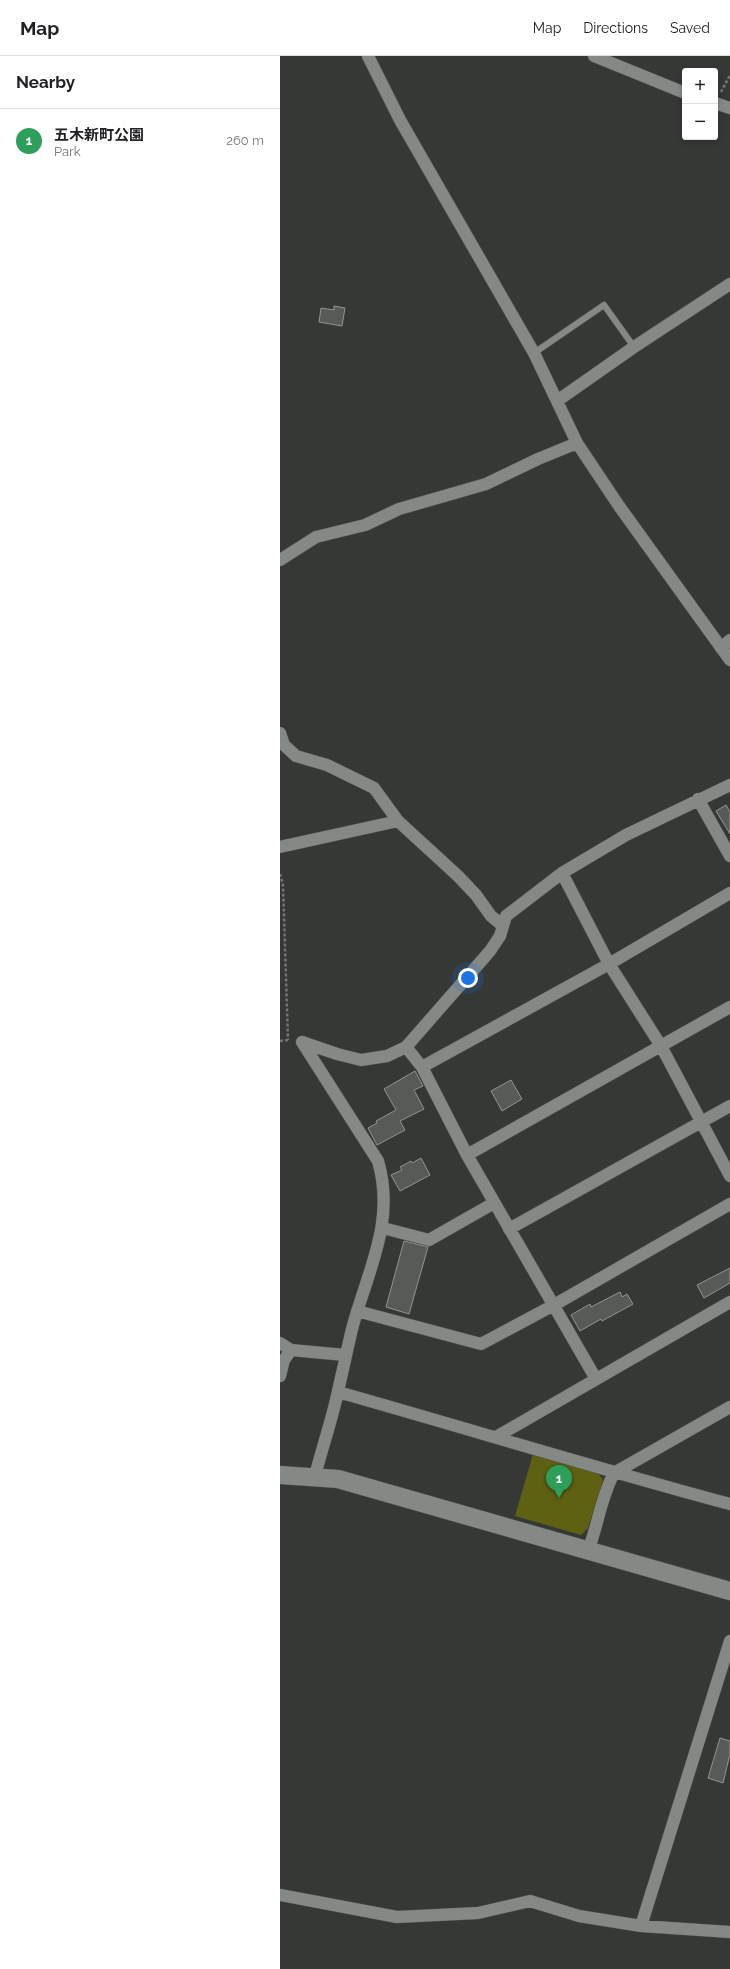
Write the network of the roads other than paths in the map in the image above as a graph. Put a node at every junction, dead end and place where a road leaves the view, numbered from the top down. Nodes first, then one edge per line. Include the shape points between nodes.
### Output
1 (368, 56) edge
2 (594, 56) edge
3 (682, 92) edge
4 (718, 100) edge
5 (730, 108) edge
6 (730, 284) edge
7 (634, 346) junction
8 (534, 353) junction
9 (557, 401) junction
10 (577, 444) junction
11 (280, 560) edge
12 (726, 644) edge
13 (730, 660) edge
14 (280, 733) edge
15 (730, 785) edge
16 (698, 799) junction
17 (398, 821) junction
18 (280, 847) edge
19 (730, 856) edge
20 (562, 873) junction
21 (730, 893) edge
22 (502, 925) junction
23 (609, 964) junction
24 (730, 1007) edge
25 (661, 1046) junction
26 (406, 1047) junction
27 (422, 1067) junction
28 (730, 1106) edge
29 (701, 1123) junction
30 (467, 1155) junction
31 (730, 1176) edge
32 (494, 1203) junction
33 (730, 1204) edge
34 (383, 1228) junction
35 (510, 1229) junction
36 (730, 1302) edge
37 (554, 1305) junction
38 (357, 1311) junction
39 (280, 1343) edge
40 (291, 1350) junction
41 (345, 1355) junction
42 (280, 1376) edge
43 (596, 1378) junction
44 (338, 1392) junction
45 (730, 1407) edge
46 (496, 1437) junction
47 (614, 1473) junction
48 (280, 1475) edge
49 (315, 1476) junction
50 (730, 1504) edge
51 (588, 1551) junction
52 (730, 1591) edge
53 (730, 1641) edge
54 (725, 1673) edge
55 (280, 1895) edge
56 (641, 1926) junction
57 (729, 1930) edge

1 - 8 street via 400,120
2 - 3 street
4 - 5 street
6 - 7 street
7 - 8 lane via 604,305
7 - 9 street
8 - 9 street
9 - 10 street
10 - 11 street via 486,484 399,509 365,525 316,537
10 - 12 street via 619,506
12 - 13 street
14 - 17 street via 284,745 296,756 327,765 374,788
15 - 16 street
16 - 19 street
16 - 20 street via 626,835
17 - 18 street
17 - 22 street via 458,876 491,916
20 - 22 street via 506,916
20 - 23 street
21 - 23 street
22 - 26 street via 500,936 490,951
23 - 25 street
23 - 27 street
24 - 25 street
25 - 29 street
25 - 30 street
26 - 27 street
26 - 34 street via 387,1056 361,1060 302,1042 378,1161 382,1174
27 - 30 street
28 - 29 street
29 - 31 street
29 - 35 street
30 - 32 street
32 - 34 street via 429,1240
32 - 35 street
33 - 37 street
34 - 38 street
35 - 37 street
36 - 43 street
37 - 38 street via 481,1344
37 - 43 street
38 - 41 street
39 - 40 street
40 - 41 street
40 - 42 street via 284,1360
41 - 44 street
43 - 46 street
44 - 46 street
44 - 49 street
45 - 47 street
46 - 47 street
47 - 50 street
47 - 51 street via 607,1487
48 - 49 street
49 - 51 street via 338,1479
51 - 52 street
53 - 54 street
54 - 56 street
55 - 56 street via 397,1917 478,1914 530,1901 579,1916
56 - 57 street

